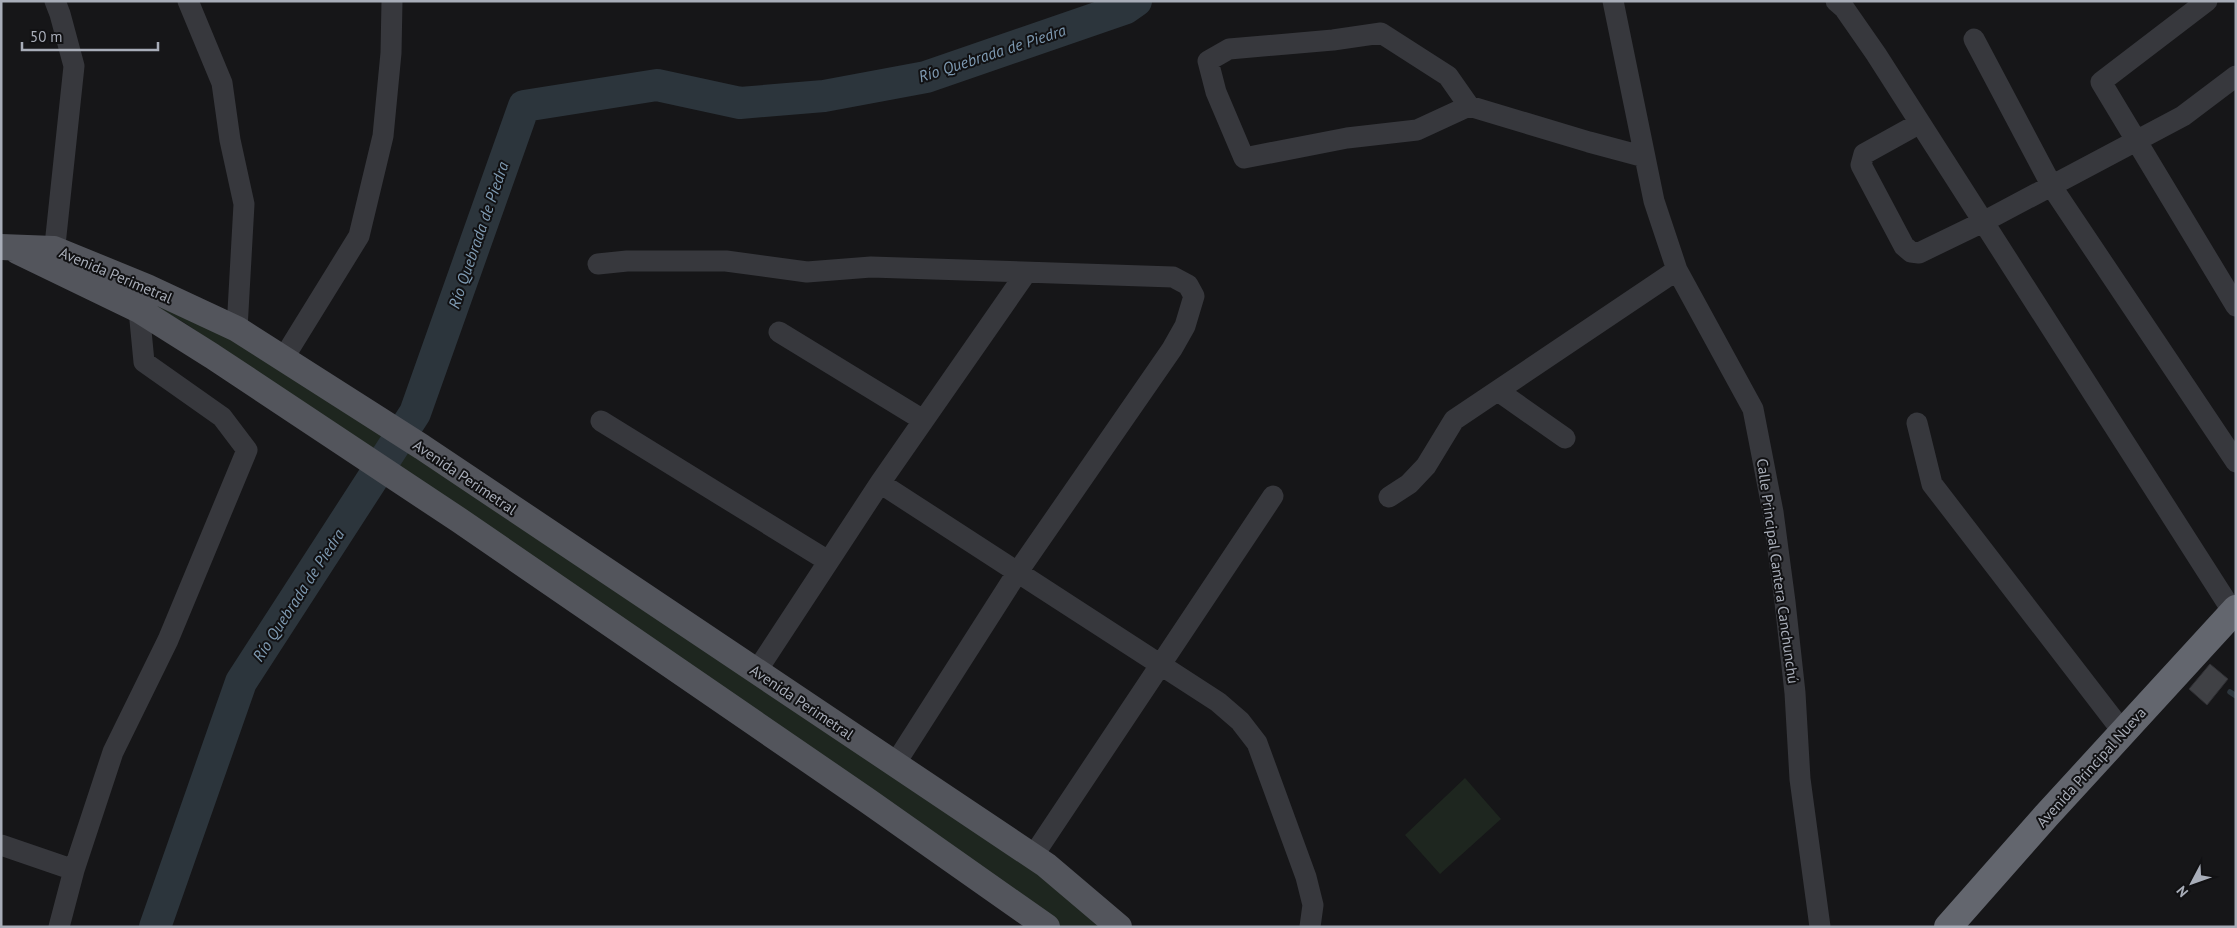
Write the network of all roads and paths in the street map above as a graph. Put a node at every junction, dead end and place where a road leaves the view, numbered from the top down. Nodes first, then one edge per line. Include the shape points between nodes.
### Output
1 (55, 1) edge
2 (188, 1) edge
3 (392, 1) edge
4 (1613, 1) edge
5 (1836, 1) edge
6 (2207, 1) edge
7 (1974, 39) dead end
8 (2236, 76) edge
9 (1469, 106) junction
10 (1920, 123) junction
11 (2136, 141) junction
12 (1644, 157) junction
13 (2052, 185) junction
14 (1983, 222) junction
15 (6, 247) edge
16 (53, 259) junction
17 (598, 264) dead end
18 (1678, 270) junction
19 (1026, 272) junction
20 (2236, 306) edge
21 (139, 310) junction
22 (237, 329) junction
23 (778, 332) dead end
24 (283, 359) junction
25 (1498, 391) junction
26 (924, 420) junction
27 (601, 421) dead end
28 (1918, 423) dead end
29 (1565, 438) dead end
30 (2236, 462) edge
31 (880, 483) junction
32 (1273, 496) dead end
33 (1389, 497) dead end
34 (828, 562) junction
35 (1017, 573) junction
36 (2234, 611) edge
37 (1160, 665) junction
38 (759, 674) junction
39 (740, 713) junction
40 (2124, 732) junction
41 (895, 764) junction
42 (1, 845) edge
43 (1033, 856) junction
44 (74, 870) junction
45 (60, 927) edge
46 (1047, 927) edge
47 (1118, 927) edge
48 (1310, 927) edge
49 (1820, 927) edge
50 (1948, 927) edge

1 - 16 street via 74,66
2 - 22 street via 222,83 244,204
3 - 24 street via 391,54 383,136 359,236
4 - 12 street, Calle Principal Cantera Canchunchú
5 - 10 street via 1844,8
6 - 11 street via 2101,82
7 - 13 street
8 - 11 street via 2183,116
9 - 9 street via 1448,76 1381,33 1229,49 1208,61 1216,92 1244,158 1346,138 1417,130
9 - 12 street
10 - 14 street
10 - 14 street via 1864,154 1861,160 1904,246 1919,253
11 - 13 street
11 - 20 street
12 - 18 street, Calle Principal Cantera Canchunchú via 1654,201
13 - 14 street
13 - 30 street
14 - 36 street
15 - 16 main road, Avenida Perimetral
16 - 21 main road, Avenida Perimetral
16 - 22 main road, Avenida Perimetral via 147,287
17 - 19 street via 726,261 807,272 871,267
18 - 25 street
18 - 49 street, Calle Principal Cantera Canchunchú via 1753,409 1773,512 1785,602 1800,779
19 - 26 street
19 - 35 street via 1174,277 1188,285 1194,296 1185,326 1172,350
21 - 39 main road, Avenida Perimetral via 459,520
21 - 44 street via 144,362 222,417 247,450 168,640 113,752
22 - 24 main road, Avenida Perimetral
23 - 26 street
24 - 38 main road, Avenida Perimetral via 422,447
25 - 29 street
25 - 33 street via 1454,420 1426,466 1409,484
26 - 31 street
27 - 34 street
28 - 40 street via 1932,484
31 - 34 street
31 - 35 street
32 - 37 street
34 - 38 street
35 - 37 street
35 - 41 street
36 - 40 highway, Avenida Principal Nueva
37 - 43 street
37 - 48 street via 1218,702 1240,721 1257,743 1306,877 1313,905
38 - 39 main road
38 - 41 main road, Avenida Perimetral
39 - 46 main road, Avenida Perimetral
40 - 50 highway, Avenida Principal Nueva
41 - 43 main road, Avenida Perimetral
42 - 44 street
43 - 47 main road, Avenida Perimetral via 1102,910
44 - 45 street

